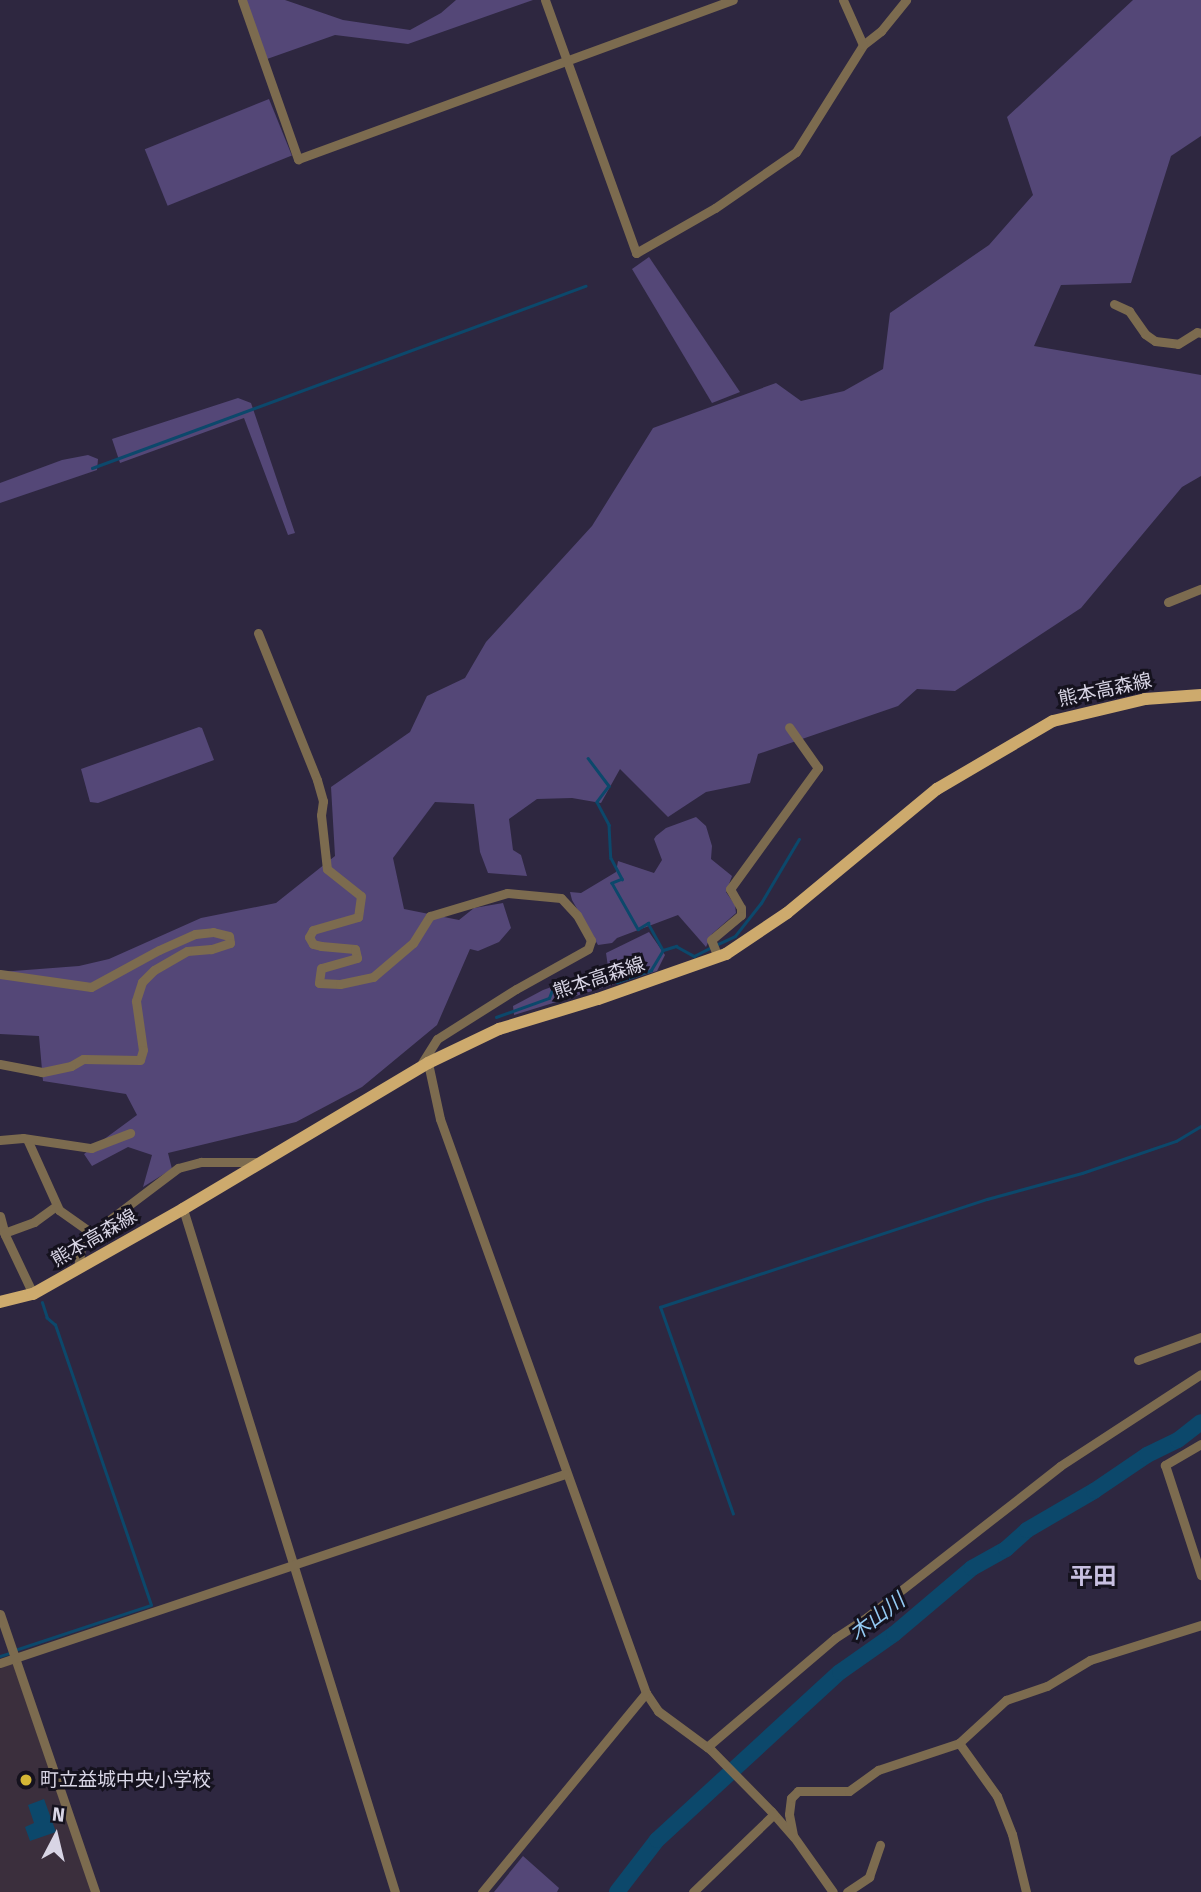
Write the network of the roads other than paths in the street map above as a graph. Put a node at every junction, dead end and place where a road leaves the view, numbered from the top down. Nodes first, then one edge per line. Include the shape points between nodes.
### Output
1 (242, 0) edge
2 (545, 0) edge
3 (733, 0) edge
4 (843, 0) edge
5 (906, 0) edge
6 (863, 45) junction
7 (565, 62) junction
8 (1114, 304) dead end
9 (1201, 333) edge
10 (1201, 589) edge
11 (1168, 602) dead end
12 (258, 633) dead end
13 (1201, 695) edge
14 (789, 727) dead end
15 (718, 957) junction
16 (0, 974) edge
17 (0, 1064) edge
18 (423, 1065) junction
19 (130, 1133) dead end
20 (27, 1139) junction
21 (0, 1140) edge
22 (261, 1162) junction
23 (56, 1206) junction
24 (183, 1209) junction
25 (0, 1216) edge
26 (4, 1233) junction
27 (93, 1234) junction
28 (78, 1269) junction
29 (33, 1294) junction
30 (0, 1302) edge
31 (1201, 1337) edge
32 (1138, 1360) dead end
33 (1201, 1374) edge
34 (1201, 1444) edge
35 (565, 1474) junction
36 (293, 1565) junction
37 (1201, 1575) edge
38 (0, 1614) edge
39 (1201, 1625) edge
40 (15, 1658) junction
41 (0, 1663) edge
42 (646, 1693) junction
43 (959, 1744) junction
44 (709, 1749) junction
45 (772, 1813) junction
46 (794, 1837) junction
47 (880, 1844) dead end
48 (95, 1892) edge
49 (395, 1892) edge
50 (482, 1892) edge
51 (692, 1892) edge
52 (833, 1892) edge
53 (847, 1892) edge
54 (1026, 1892) edge

1 - 7 street via 298,159
2 - 7 street
3 - 7 street
4 - 6 street
5 - 6 street
6 - 7 street via 796,152 715,208 636,253
8 - 9 street via 1129,311 1156,341 1178,344
10 - 11 street
12 - 18 street via 317,780 323,801 327,869 361,897 358,917 313,930 309,937 313,944 355,949 356,958 321,968 319,983 373,977 413,943 429,916 507,893 561,898 591,940 588,949 437,1039
13 - 15 main road, 熊本高森線 via 1145,699 1054,721 937,789 787,912
14 - 15 street via 818,768 730,890 741,915 711,940
15 - 18 main road, 熊本高森線 via 499,1029
16 - 17 street via 92,987 195,934 229,936 230,943 187,951 142,982 136,1001 143,1050 140,1060 83,1059 42,1072
18 - 22 main road, 熊本高森線
18 - 35 street
19 - 20 street via 91,1149
20 - 21 street
20 - 23 street
22 - 24 main road, 熊本高森線
22 - 27 street via 201,1161 178,1168
23 - 26 street via 34,1222
23 - 27 street
24 - 28 main road, 熊本高森線
24 - 36 street
25 - 26 street
26 - 29 street
27 - 28 street via 81,1248
28 - 29 main road, 熊本高森線
29 - 30 main road, 熊本高森線
31 - 32 street
33 - 44 street via 1060,1466 835,1638
34 - 37 street via 1165,1465
35 - 36 street
35 - 42 street
36 - 40 street
36 - 49 street
38 - 40 street
39 - 43 street via 1090,1660 1047,1686 1006,1700
40 - 41 street
40 - 48 street
42 - 44 street via 658,1711
42 - 50 street
43 - 46 street via 878,1770 849,1791 798,1791 791,1798 789,1814
43 - 54 street via 997,1796
44 - 45 street
45 - 46 street
45 - 51 street
46 - 52 street
47 - 53 street via 869,1877

